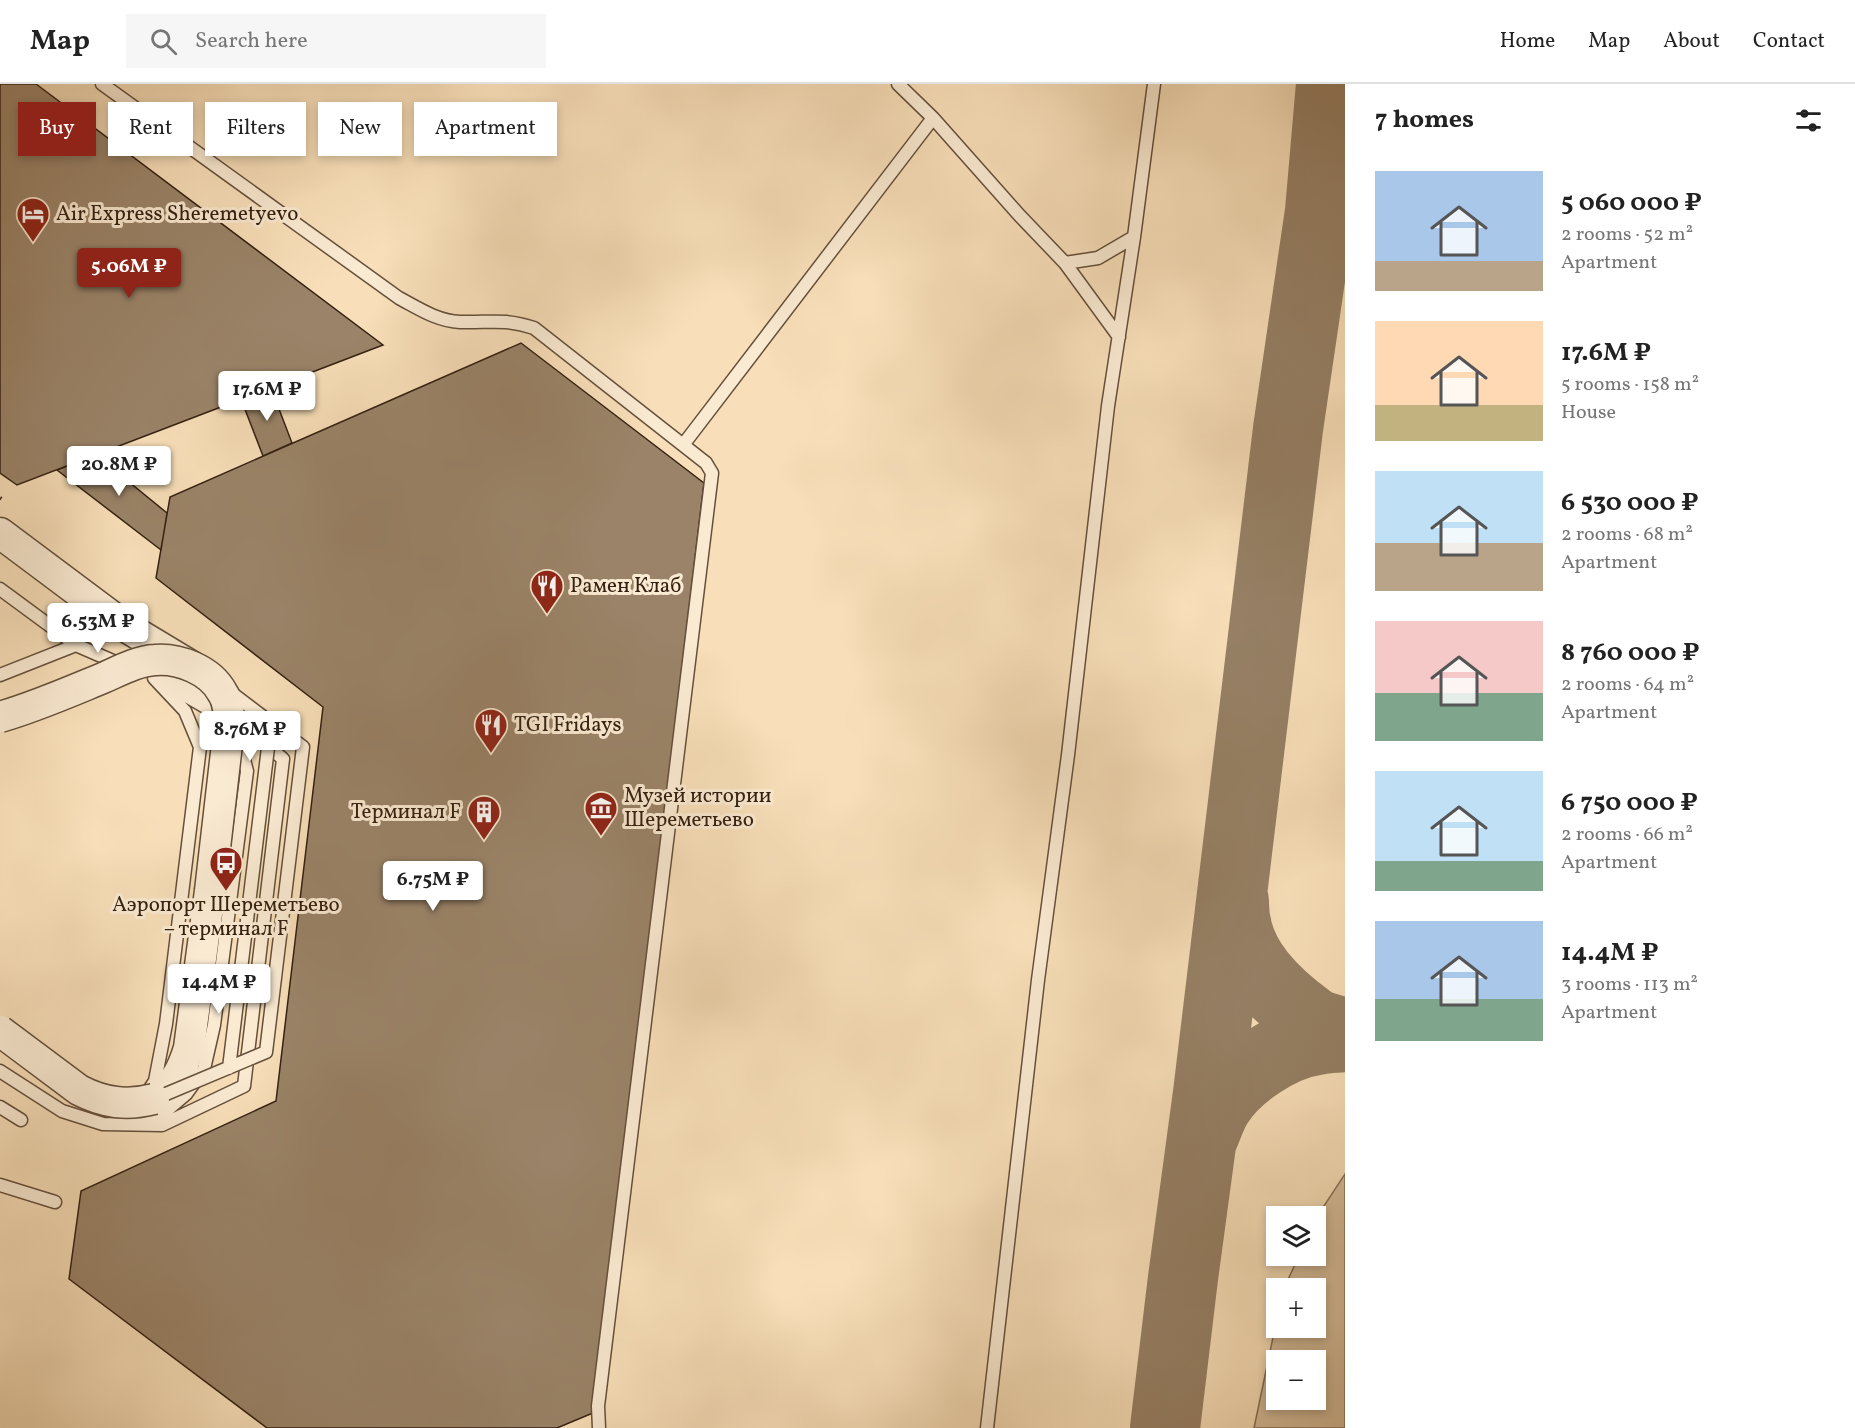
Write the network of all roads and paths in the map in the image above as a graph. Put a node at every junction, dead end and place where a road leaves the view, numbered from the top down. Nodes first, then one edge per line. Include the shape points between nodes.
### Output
1 (102, 84) edge
2 (898, 84) edge
3 (1154, 84) edge
4 (933, 118) junction
5 (1134, 237) junction
6 (1065, 263) junction
7 (1119, 337) junction
8 (683, 445) junction
9 (0, 533) edge
10 (0, 589) edge
11 (76, 645) junction
12 (201, 672) junction
13 (0, 675) edge
14 (154, 677) junction
15 (0, 717) edge
16 (271, 723) junction
17 (0, 1031) edge
18 (229, 1068) junction
19 (0, 1071) edge
20 (154, 1099) junction
21 (0, 1107) edge
22 (21, 1120) dead end
23 (128, 1125) junction
24 (0, 1185) edge
25 (55, 1202) dead end
26 (599, 1428) edge
27 (987, 1428) edge

1 - 8 lane via 399,298 443,320 499,320 534,328
2 - 4 lane
3 - 5 lane
4 - 6 lane
4 - 8 lane
5 - 6 lane via 1098,258
5 - 7 lane
6 - 7 lane
7 - 27 lane via 1038,980
8 - 26 lane via 710,468 712,481
9 - 12 street, bridge via 123,626
10 - 11 lane
11 - 13 lane
11 - 14 lane
12 - 15 street, bridge via 171,660 153,660
12 - 16 lane, bridge
12 - 20 street, bridge via 222,690 226,700 227,757 189,1048 176,1080
14 - 23 lane via 185,711 200,747 155,1081
14 - 23 lane via 207,708 240,745 247,771 204,1069 186,1094 166,1111
14 - 23 lane via 211,696 283,759 244,1086 162,1125
16 - 18 lane, bridge
16 - 18 lane, bridge via 303,747 266,1052
17 - 20 street, bridge via 93,1097 126,1104
18 - 20 lane, bridge
19 - 23 lane via 62,1111 103,1124
21 - 22 lane
24 - 25 lane

